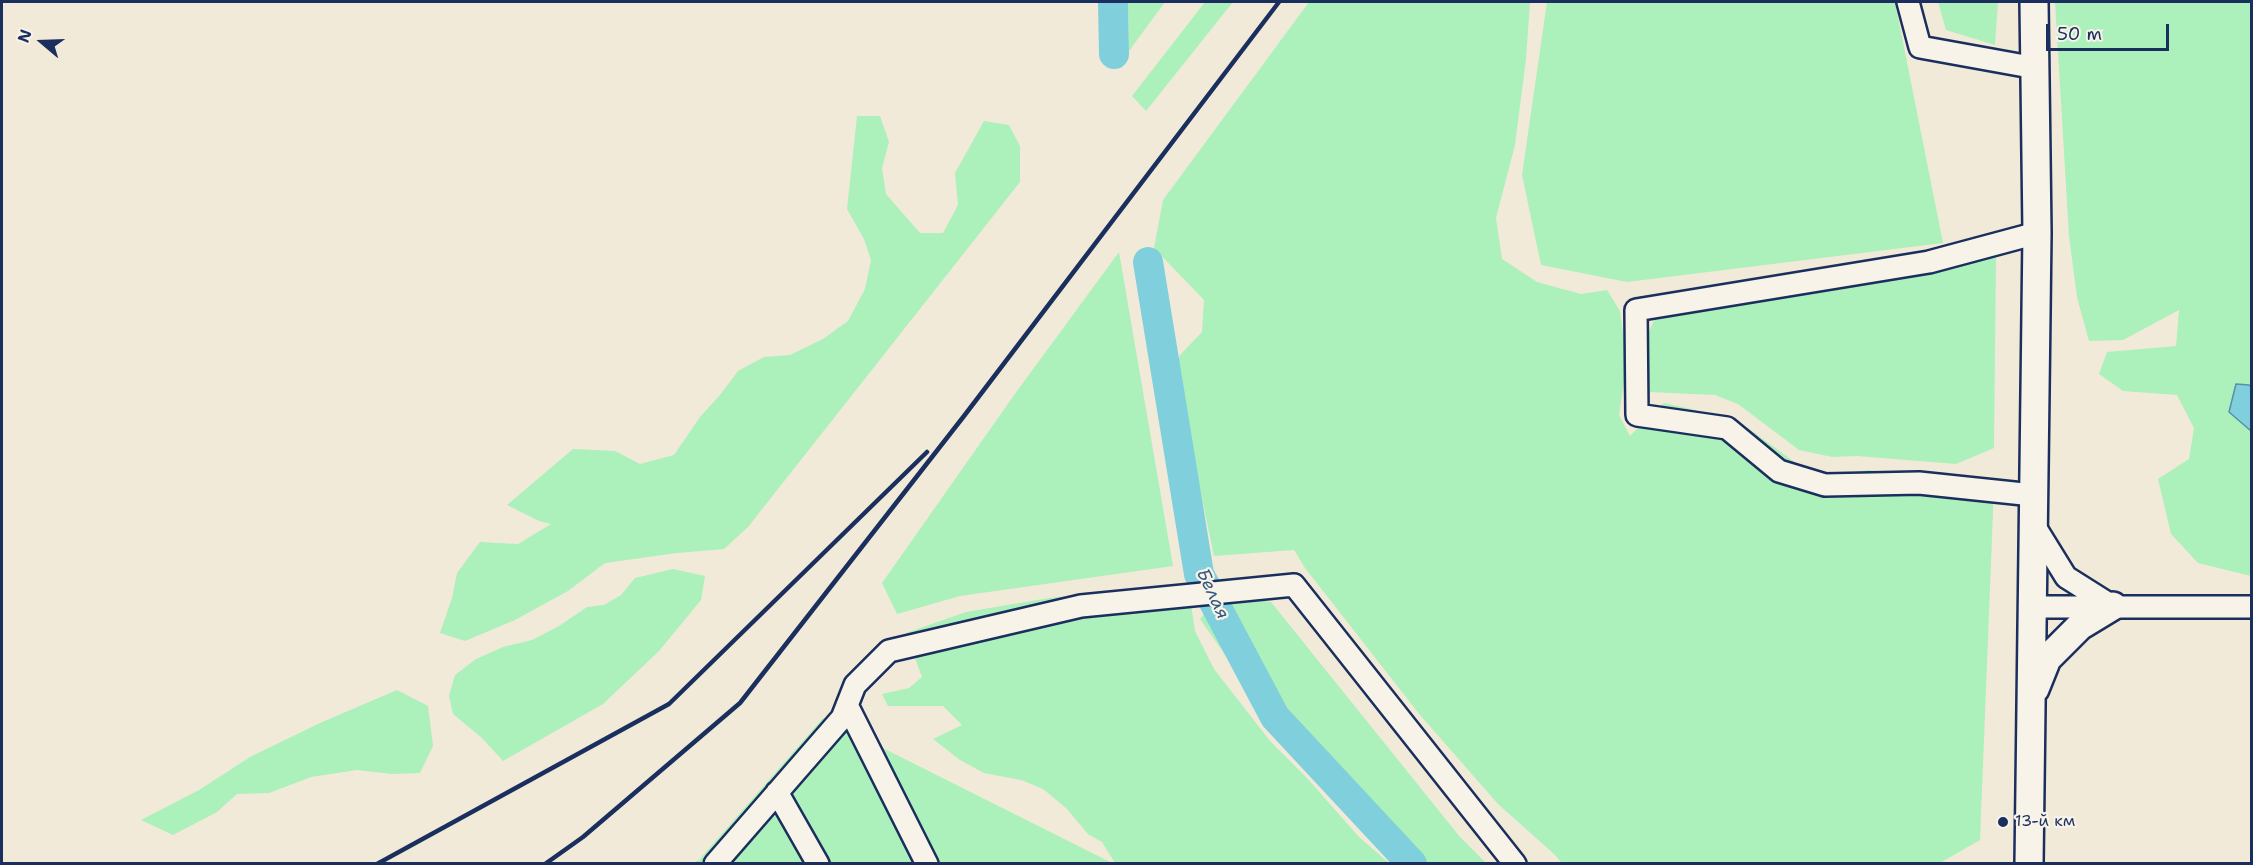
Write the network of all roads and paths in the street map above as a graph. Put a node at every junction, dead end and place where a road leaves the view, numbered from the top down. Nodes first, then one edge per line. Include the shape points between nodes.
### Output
1 (1908, 2) edge
2 (2034, 2) edge
3 (2036, 68) junction
4 (2037, 233) junction
5 (2033, 495) junction
6 (2032, 522) junction
7 (2113, 606) junction
8 (2032, 607) junction
9 (2252, 607) edge
10 (2030, 701) junction
11 (847, 705) junction
12 (777, 792) junction
13 (718, 862) edge
14 (818, 864) edge
15 (927, 864) edge
16 (1515, 864) edge
17 (2029, 864) edge

1 - 3 street via 1920,47
2 - 3 main road
3 - 4 main road
4 - 5 main road
4 - 5 street via 1929,262 1636,310 1637,415 1727,428 1779,471 1825,485 1920,483
5 - 6 main road
6 - 7 street via 2066,577
6 - 8 main road
7 - 8 street
7 - 9 street
7 - 10 main road via 2080,626 2047,659
8 - 10 main road
10 - 17 main road
11 - 12 street via 842,718
11 - 15 street
11 - 16 street via 855,685 889,651 1081,606 1294,585
12 - 13 street
12 - 14 street

